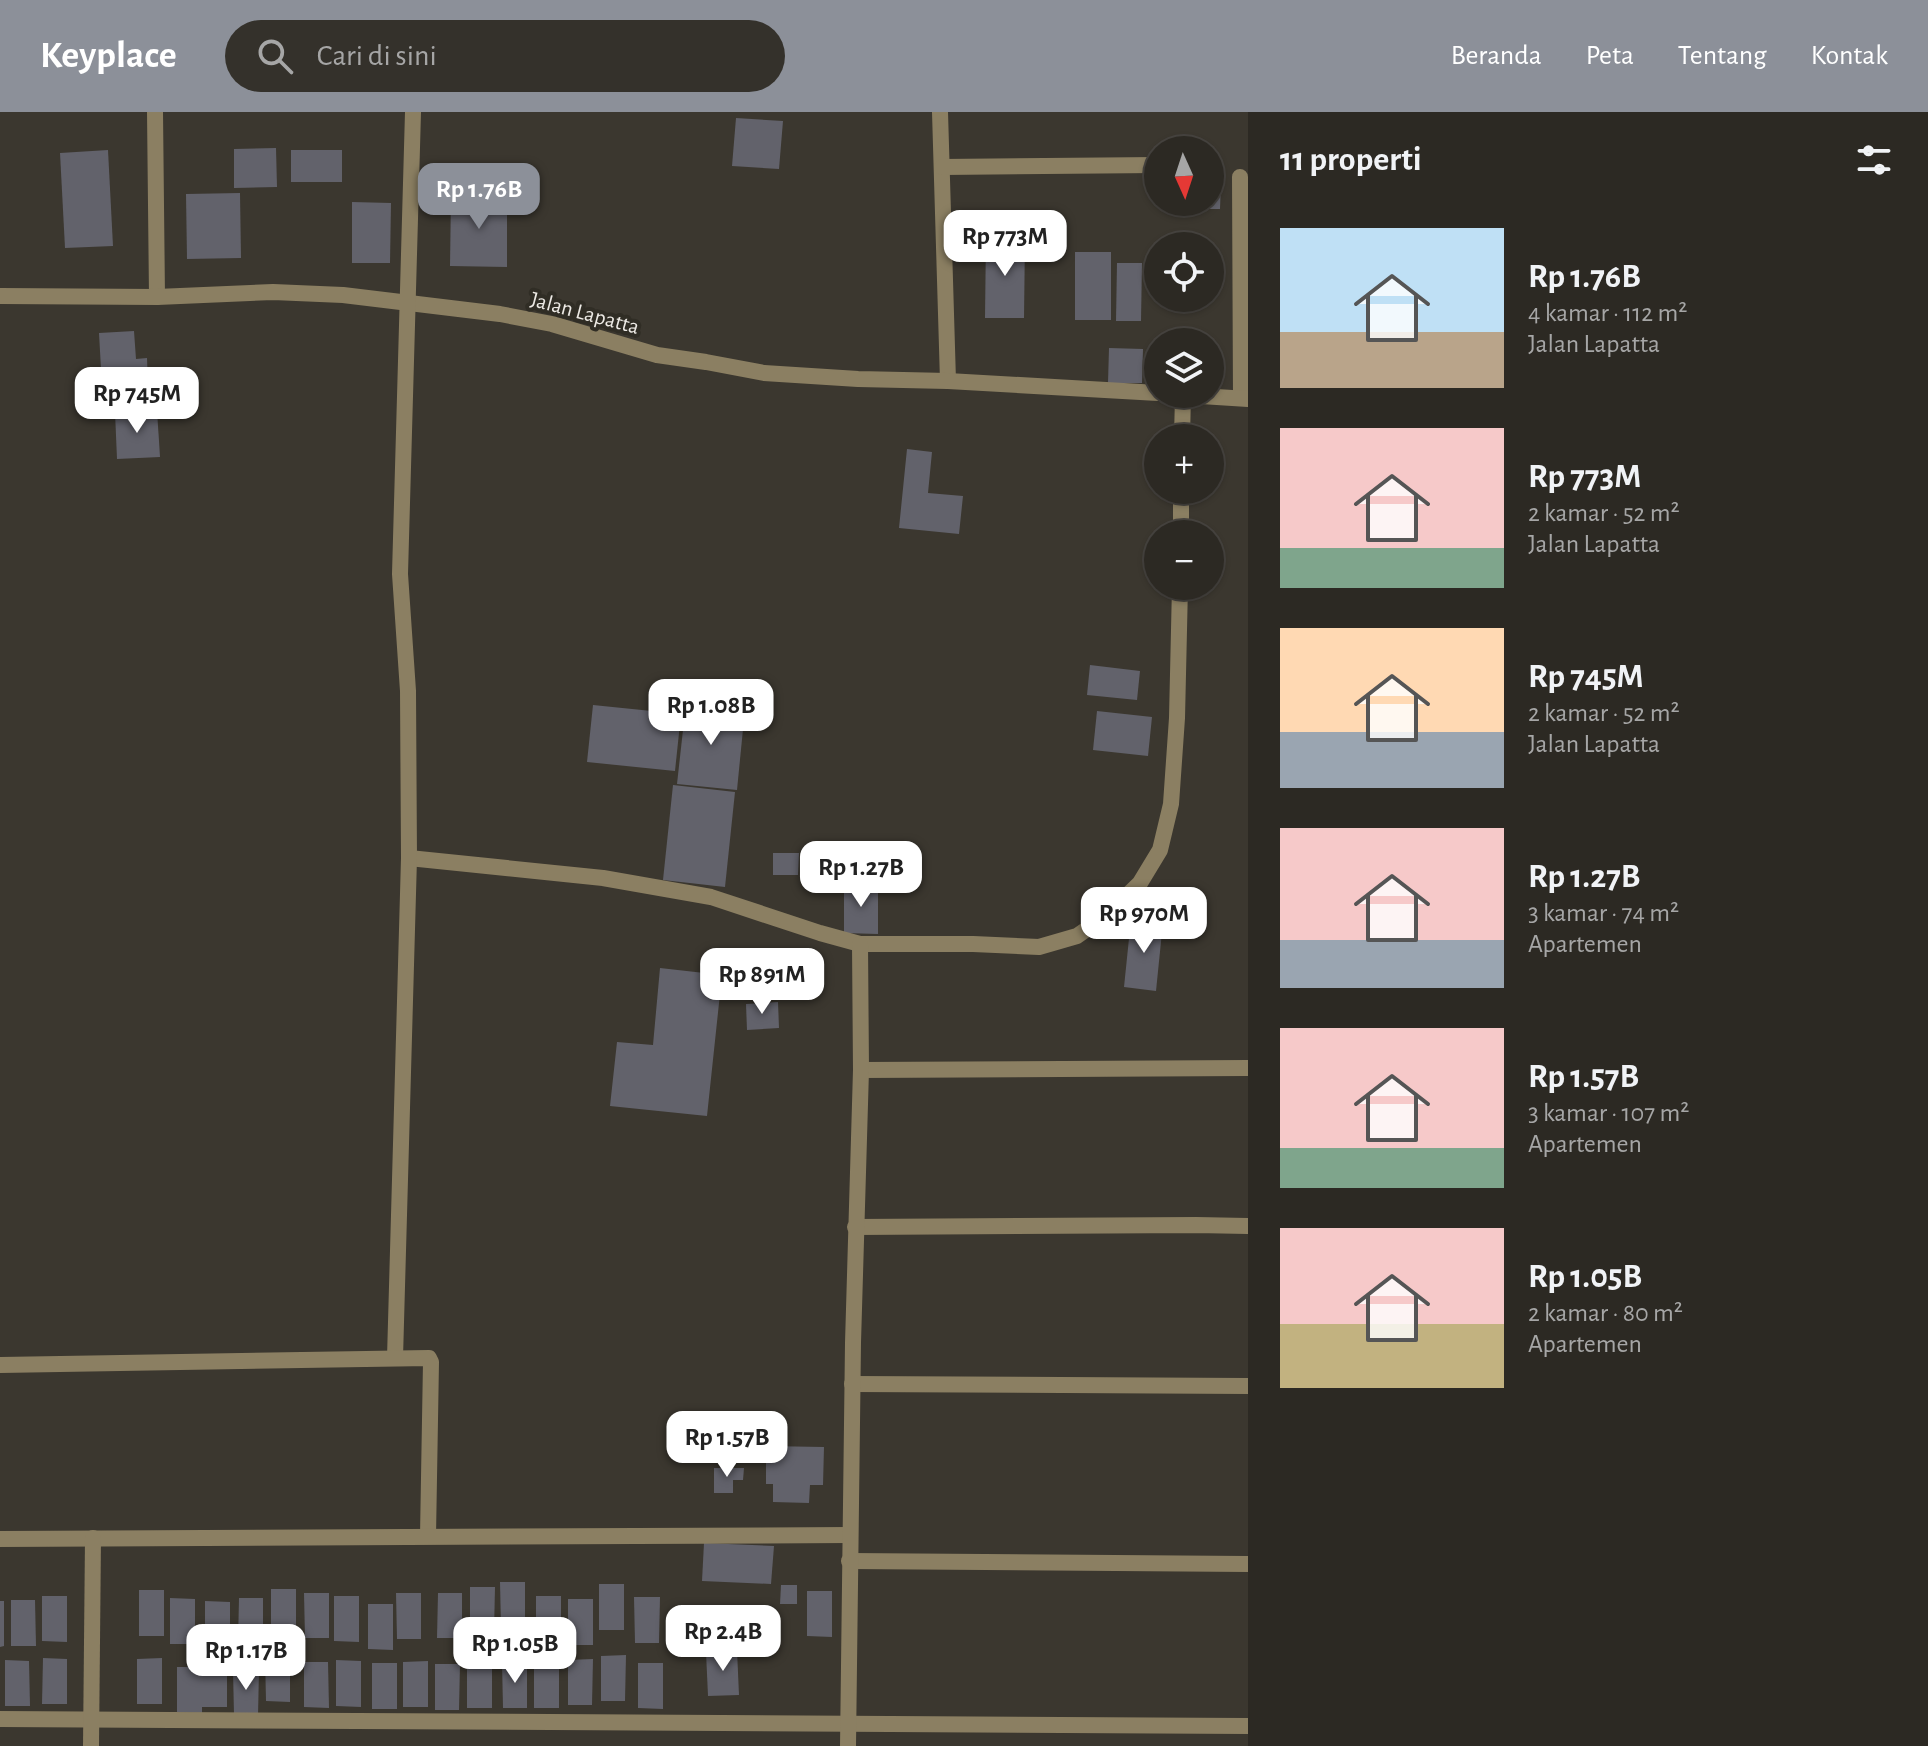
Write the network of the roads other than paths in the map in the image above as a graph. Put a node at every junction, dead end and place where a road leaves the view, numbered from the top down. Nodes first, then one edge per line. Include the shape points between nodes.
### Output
1 (155, 112) edge
2 (413, 112) edge
3 (940, 112) edge
4 (1144, 165) edge
5 (942, 167) junction
6 (1240, 177) dead end
7 (0, 296) edge
8 (157, 297) junction
9 (409, 303) junction
10 (948, 381) junction
11 (1144, 392) edge
12 (1224, 398) edge
13 (1244, 399) edge
14 (1180, 600) edge
15 (409, 858) junction
16 (860, 944) junction
17 (1248, 1068) edge
18 (861, 1070) junction
19 (1248, 1226) edge
20 (855, 1227) junction
21 (395, 1358) junction
22 (0, 1365) edge
23 (852, 1384) junction
24 (1248, 1386) edge
25 (850, 1535) junction
26 (428, 1536) junction
27 (93, 1538) junction
28 (0, 1539) edge
29 (849, 1561) junction
30 (1248, 1564) edge
31 (0, 1719) edge
32 (91, 1719) junction
33 (848, 1724) junction
34 (1248, 1726) edge
35 (91, 1746) edge
36 (848, 1746) edge

1 - 8 street
2 - 9 street
3 - 5 street
4 - 5 street
5 - 10 street
6 - 13 street
7 - 8 street, Jalan Lapatta
8 - 9 street, Jalan Lapatta via 273,292
9 - 10 street, Jalan Lapatta via 539,321 657,355 764,373
9 - 15 street via 400,574 408,691
10 - 11 street, Jalan Lapatta
12 - 13 street
14 - 16 street via 1171,804 1160,850 1140,883 1077,936 1039,947
15 - 16 street via 603,878 711,897
15 - 21 street
16 - 18 street
17 - 18 street
18 - 20 street
19 - 20 street
20 - 23 street
21 - 22 street
21 - 26 street via 424,1357 431,1362
23 - 24 street
23 - 25 street
25 - 26 street
25 - 29 street
26 - 27 street
27 - 28 street
27 - 32 street
29 - 30 street
29 - 33 street
31 - 32 street
32 - 33 street
32 - 35 street
33 - 34 street
33 - 36 street

